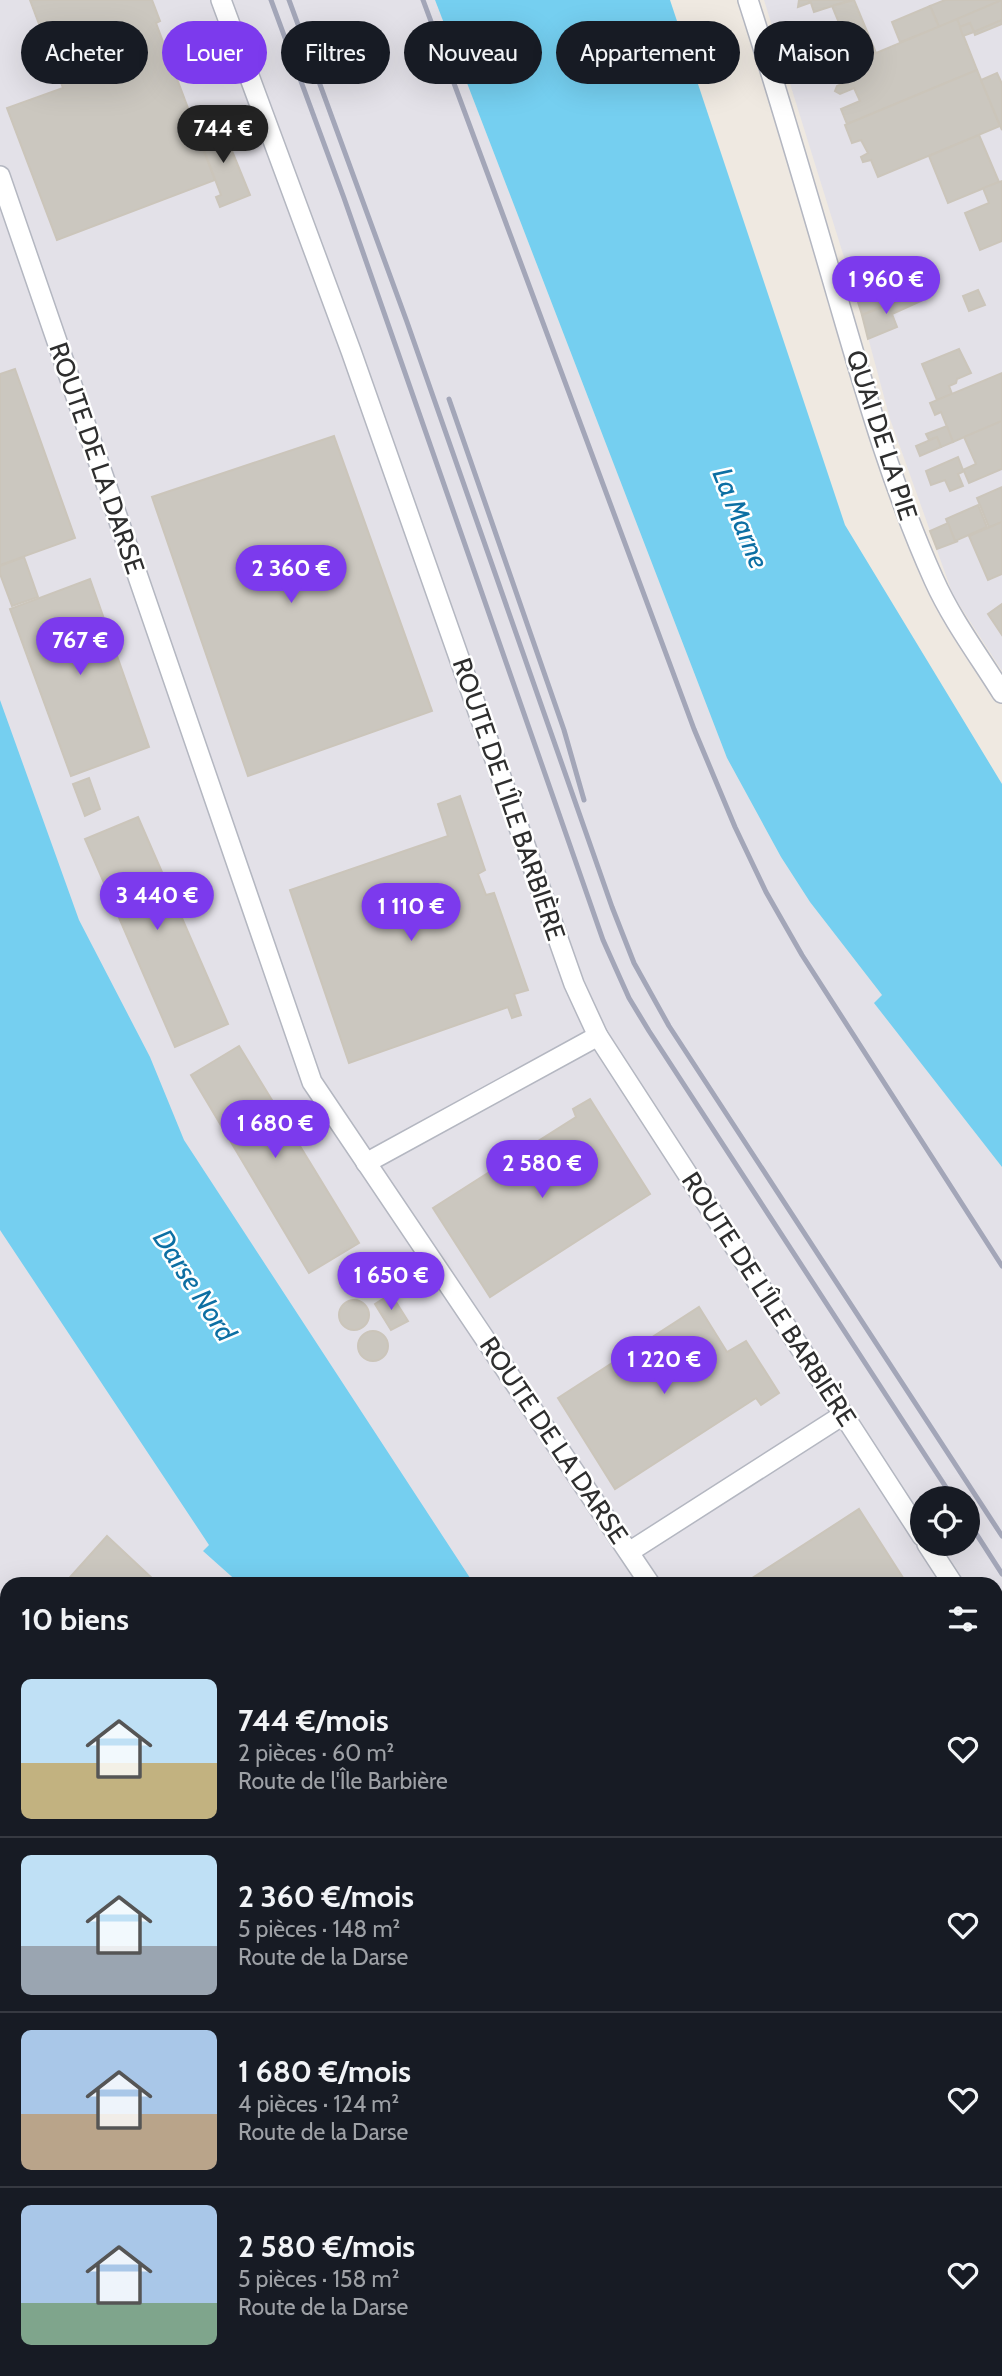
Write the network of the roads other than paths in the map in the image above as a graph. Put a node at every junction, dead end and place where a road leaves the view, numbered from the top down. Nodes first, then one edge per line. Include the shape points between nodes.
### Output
1 (221, 0) edge
2 (748, 0) edge
3 (0, 176) edge
4 (1002, 694) edge
5 (598, 1035) junction
6 (366, 1163) junction
7 (843, 1415) junction
8 (910, 1518) edge
9 (629, 1552) junction
10 (935, 1556) edge
11 (645, 1577) edge
12 (948, 1577) edge

1 - 5 street, ROUTE DE L'ÎLE BARBIÈRE via 360,376 574,984
2 - 4 street, QUAI DE LA PIE via 897,492 952,615
3 - 6 street, ROUTE DE LA DARSE via 312,1082
5 - 6 street
5 - 7 street, ROUTE DE L'ÎLE BARBIÈRE
6 - 9 street, ROUTE DE LA DARSE
7 - 8 street, ROUTE DE L'ÎLE BARBIÈRE
7 - 9 street
9 - 11 street, ROUTE DE LA DARSE
10 - 12 street

